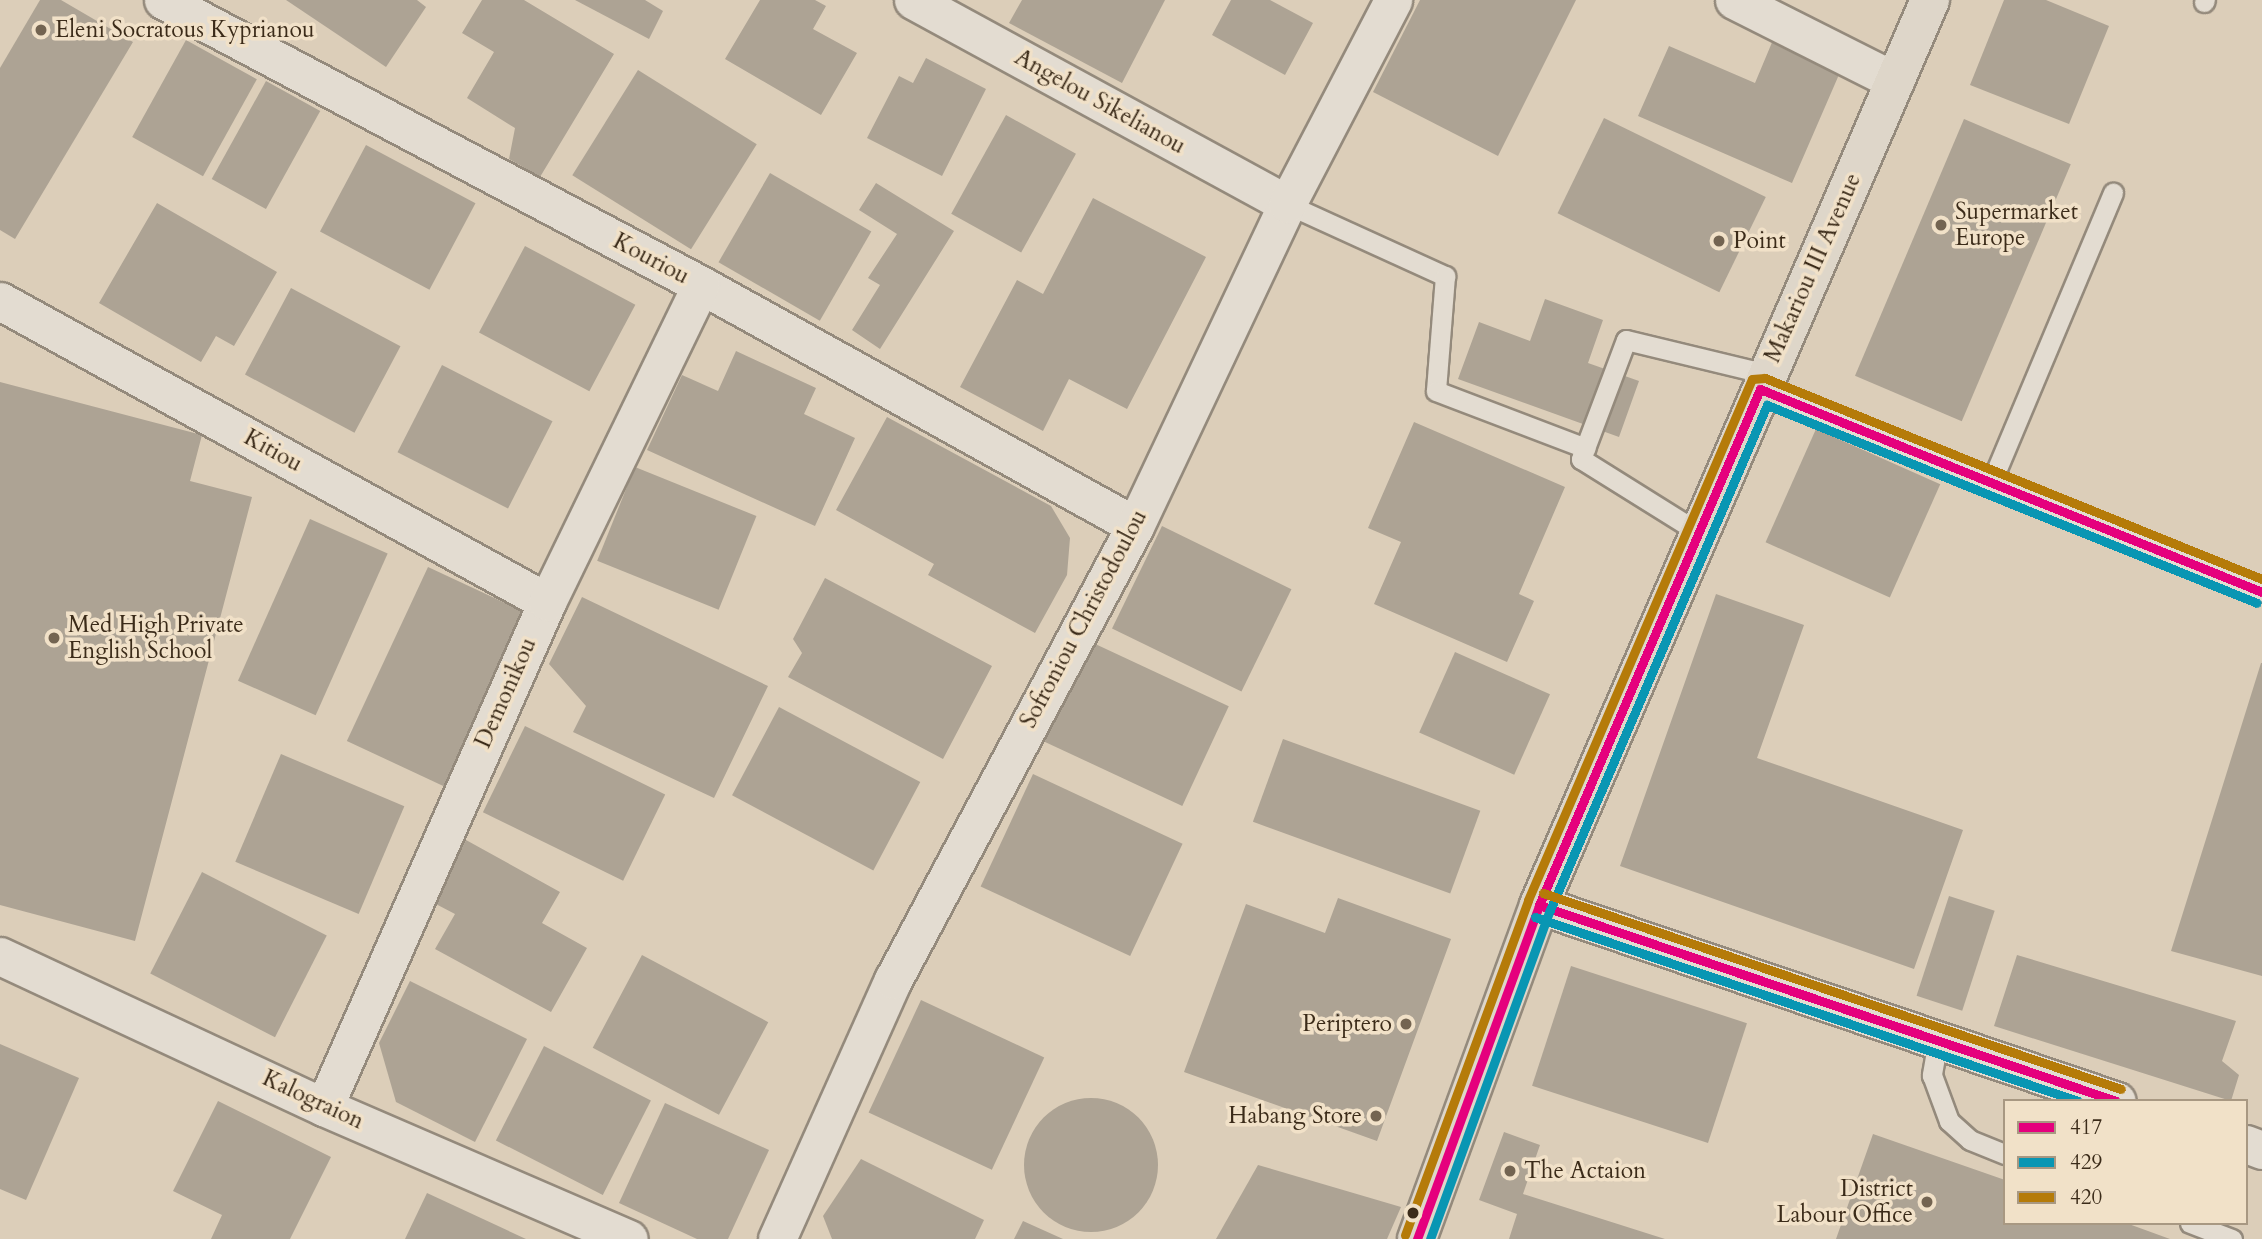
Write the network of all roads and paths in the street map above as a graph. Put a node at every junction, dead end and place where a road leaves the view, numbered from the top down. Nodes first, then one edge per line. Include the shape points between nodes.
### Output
1 (163, 0) edge
2 (913, 0) edge
3 (1392, 0) edge
4 (1734, 0) edge
5 (1930, 0) edge
6 (1895, 81) junction
7 (2113, 193) dead end
8 (1287, 204) junction
9 (701, 285) junction
10 (0, 301) edge
11 (1763, 381) junction
12 (1585, 448) junction
13 (1991, 483) junction
14 (1135, 526) junction
15 (1698, 532) junction
16 (2262, 592) edge
17 (547, 602) junction
18 (1539, 905) junction
19 (0, 956) edge
20 (1938, 1040) junction
21 (2111, 1099) edge
22 (324, 1107) junction
23 (2003, 1153) edge
24 (2195, 1225) edge
25 (629, 1239) edge
26 (777, 1239) edge
27 (1417, 1239) edge
28 (2232, 1239) edge

1 - 9 street, Kouriou
2 - 8 street, Angelou Sikelianou
3 - 8 street, Sofroniou Christodoulou
4 - 6 street
5 - 6 main road, Makariou III Avenue
6 - 11 main road, Makariou III Avenue
7 - 13 lane
8 - 12 lane via 1445,276 1436,391
8 - 14 street, Sofroniou Christodoulou
9 - 14 street, Kouriou
9 - 17 street, Demonikou
10 - 17 street, Kitiou
11 - 12 lane via 1626,340
11 - 13 lane
11 - 15 main road, Makariou III Avenue
12 - 15 lane via 1581,459
13 - 16 lane
14 - 26 street, Sofroniou Christodoulou via 893,980
15 - 18 main road, Makariou III Avenue
17 - 22 street, Demonikou
18 - 20 street
18 - 27 main road, Makariou III Avenue
19 - 22 street, Kalograion
20 - 21 street
20 - 23 lane via 1932,1075 1949,1121 1970,1140
22 - 25 street, Kalograion
24 - 28 lane

